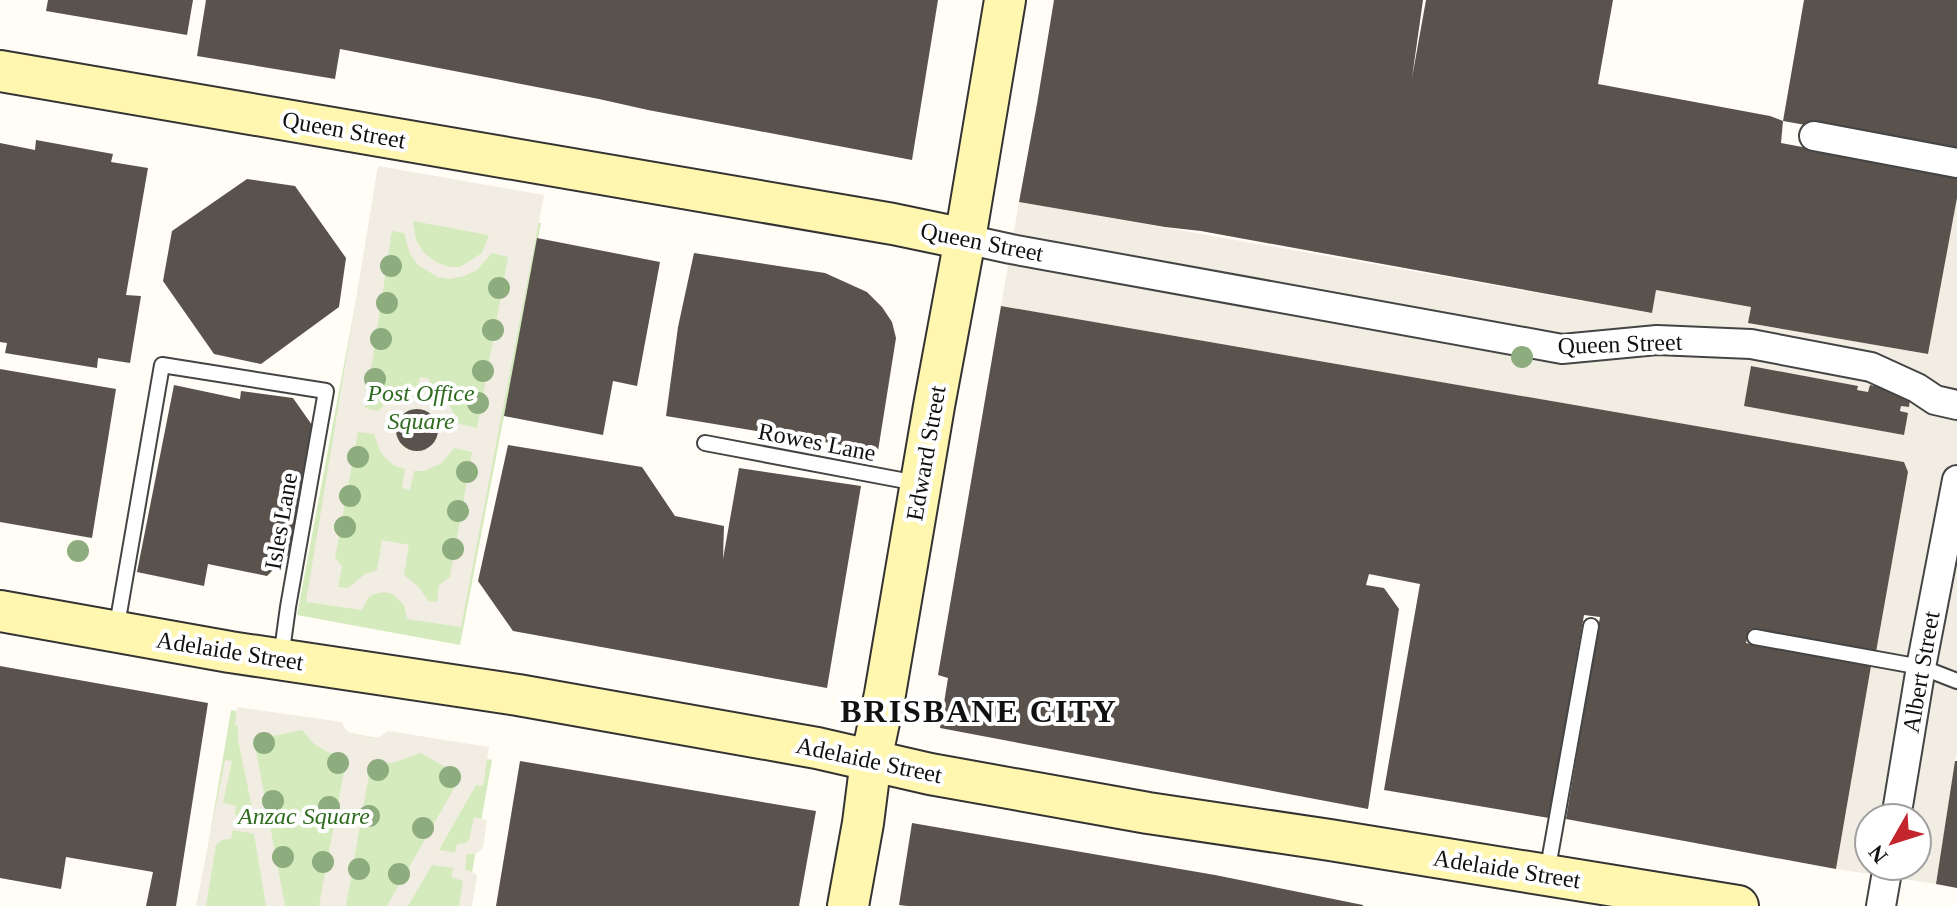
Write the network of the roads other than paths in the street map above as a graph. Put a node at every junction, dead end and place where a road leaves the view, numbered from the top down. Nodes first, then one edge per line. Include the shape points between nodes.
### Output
1 (1005, 0) edge
2 (0, 71) edge
3 (1814, 136) dead end
4 (1957, 163) edge
5 (965, 239) junction
6 (1957, 405) edge
7 (705, 443) dead end
8 (1957, 480) edge
9 (921, 483) junction
10 (0, 611) edge
11 (1591, 626) dead end
12 (116, 632) junction
13 (1755, 637) dead end
14 (281, 660) junction
15 (1921, 667) junction
16 (1957, 681) edge
17 (871, 760) junction
18 (1899, 802) edge
19 (1546, 875) junction
20 (1885, 882) edge
21 (848, 906) edge
22 (1734, 906) edge
23 (1881, 906) edge

1 - 5 street, Edward Street
2 - 5 street, Queen Street
3 - 4 street
5 - 6 street, Queen Street via 1562,349 1657,340 1751,344 1871,367 1935,400
5 - 9 street, Edward Street
7 - 9 lane, Rowes Lane
8 - 15 street, Albert Street
9 - 17 street, Edward Street
10 - 12 street, Adelaide Street
11 - 19 lane
12 - 14 street, Adelaide Street
12 - 14 lane, Isles Lane via 162,365 326,391
13 - 15 lane
14 - 17 street, Adelaide Street via 518,695
15 - 16 lane
15 - 18 street, Albert Street
17 - 19 street, Adelaide Street via 1148,813
17 - 21 street, Edward Street
19 - 22 street, Adelaide Street
20 - 23 street

